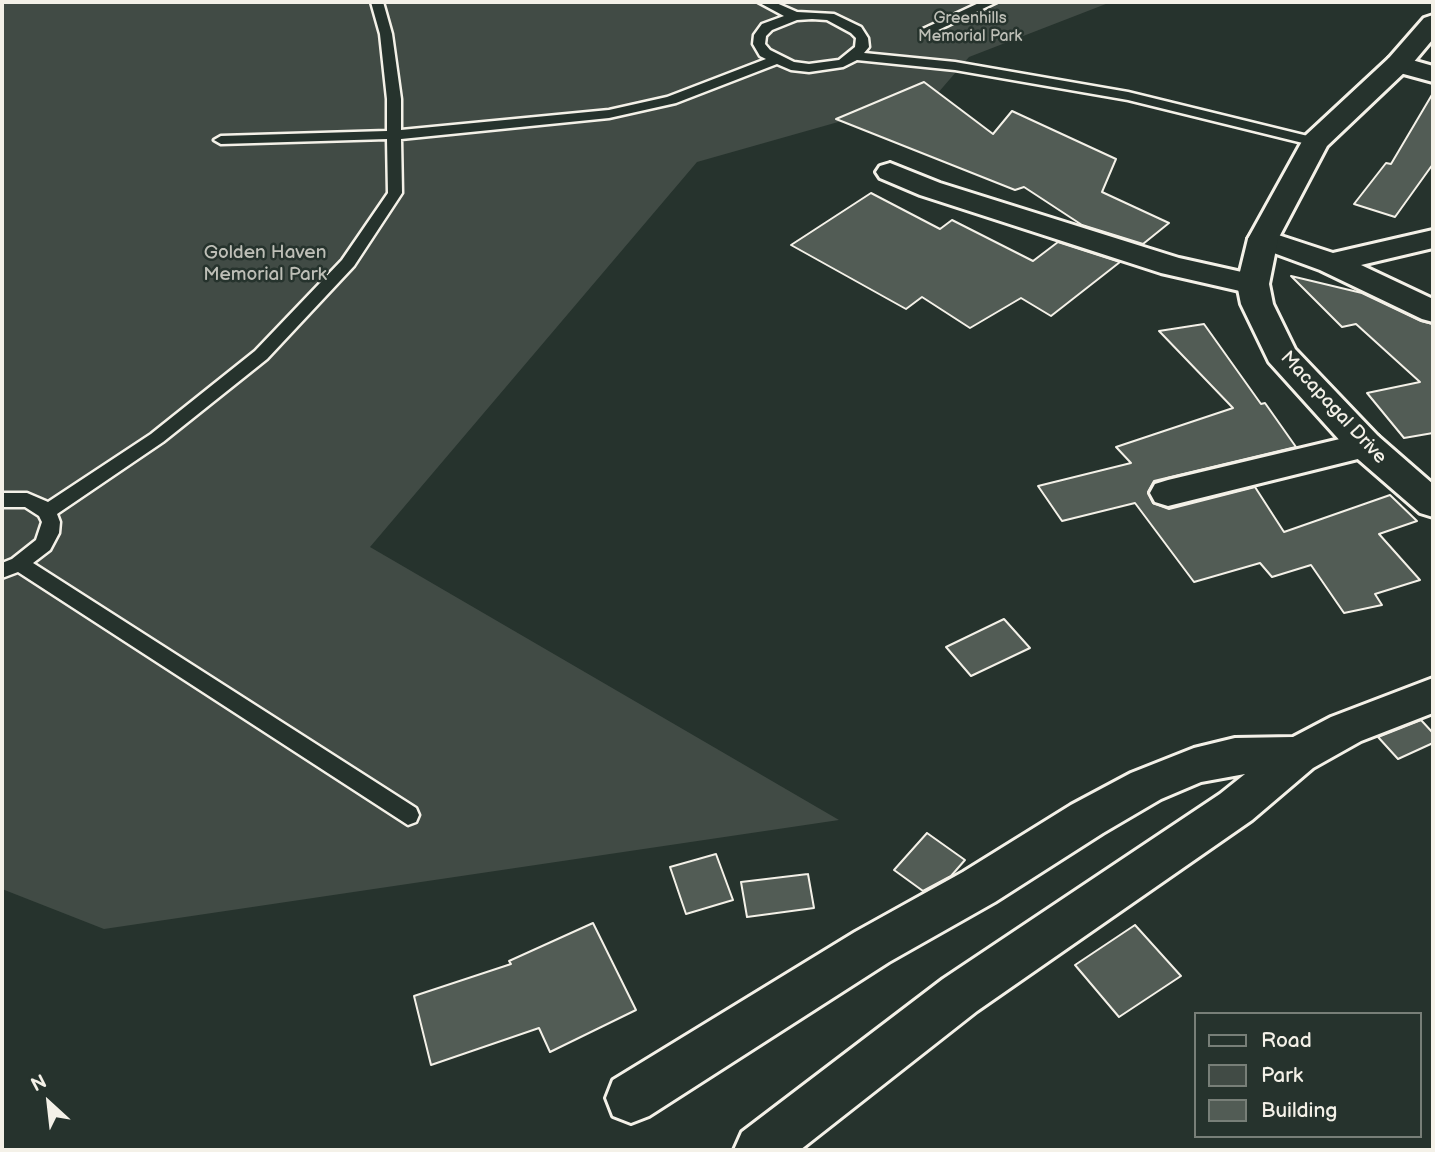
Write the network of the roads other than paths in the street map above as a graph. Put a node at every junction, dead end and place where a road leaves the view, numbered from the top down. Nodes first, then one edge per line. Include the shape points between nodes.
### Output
1 (377, 2) edge
2 (764, 2) edge
3 (991, 2) edge
4 (795, 16) junction
5 (1433, 23) edge
6 (929, 29) dead end
7 (855, 56) junction
8 (775, 60) junction
9 (1398, 64) junction
10 (1433, 74) edge
11 (395, 135) junction
12 (221, 140) dead end
13 (1315, 142) junction
14 (890, 172) dead end
15 (1263, 239) junction
16 (1433, 239) edge
17 (1331, 263) junction
18 (1253, 284) junction
19 (1433, 313) edge
20 (1365, 445) junction
21 (1168, 493) dead end
22 (2, 500) edge
23 (1433, 504) edge
24 (47, 512) junction
25 (10, 568) edge
26 (1433, 695) edge
27 (1298, 755) junction
28 (408, 815) dead end
29 (631, 1098) dead end
30 (760, 1150) edge

1 - 11 lane via 386,34
2 - 4 lane
3 - 6 lane
4 - 7 lane via 830,18 856,30 862,47
4 - 8 lane via 767,27 760,35 759,44
5 - 9 street, Macapagal Drive
7 - 8 lane via 843,63 809,68
7 - 13 lane via 955,66 1128,96
8 - 11 lane via 671,100 608,114
9 - 10 street
9 - 13 street, Macapagal Drive
11 - 12 lane
11 - 24 lane via 395,193 348,263 261,355 157,438
13 - 15 street, Macapagal Drive
14 - 18 street via 1171,266
15 - 17 street
15 - 18 street, Macapagal Drive
16 - 17 street
17 - 19 street
18 - 20 street, Macapagal Drive via 1256,304 1281,354
20 - 21 street
20 - 23 street, Macapagal Drive
22 - 24 lane via 27,500
24 - 25 lane via 50,533 43,545
25 - 28 lane
26 - 27 street via 1346,729
27 - 29 street via 1235,757 1194,766 1146,786 872,947
27 - 30 street via 1236,807 960,995

